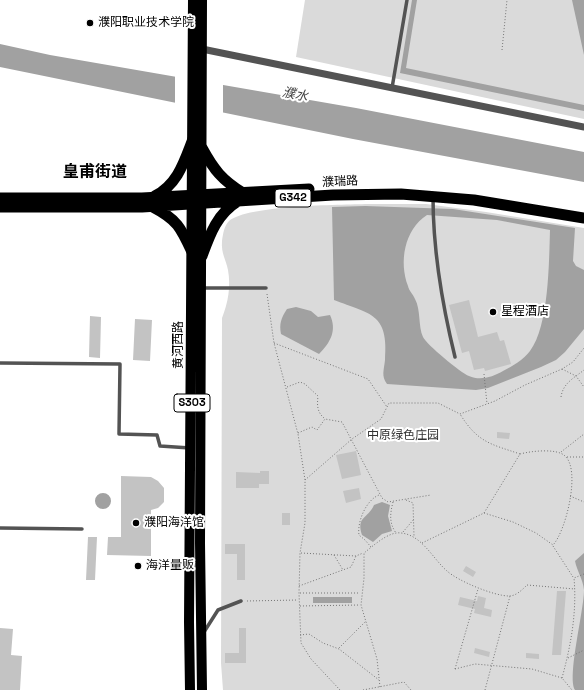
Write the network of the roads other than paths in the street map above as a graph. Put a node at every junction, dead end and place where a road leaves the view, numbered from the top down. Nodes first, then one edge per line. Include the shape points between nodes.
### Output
1 (193, 0) edge
2 (202, 0) edge
3 (407, 0) edge
4 (202, 49) junction
5 (198, 66) junction
6 (392, 88) junction
7 (198, 116) junction
8 (584, 127) edge
9 (193, 139) junction
10 (202, 148) junction
11 (432, 196) junction
12 (241, 197) junction
13 (0, 198) edge
14 (198, 199) junction
15 (152, 202) junction
16 (0, 207) edge
17 (584, 211) edge
18 (584, 218) edge
19 (197, 255) junction
20 (202, 288) junction
21 (266, 288) road end
22 (455, 357) dead end
23 (0, 363) edge
24 (191, 448) junction
25 (0, 528) edge
26 (82, 529) dead end
27 (241, 601) road end
28 (202, 636) junction
29 (190, 690) edge
30 (202, 690) edge

1 - 5 main road, 黄河西路 / S303
2 - 4 main road, 黄河西路 / S303
3 - 6 lane
4 - 5 main road, 黄河西路 / S303
4 - 6 street
5 - 7 main road, 黄河西路 / S303
6 - 8 street
7 - 9 main road, 黄河西路 / S303
7 - 10 main road, 黄河西路 / S303
9 - 14 main road, 黄河西路 / S303
9 - 15 highway via 172,184
10 - 12 highway via 216,172
10 - 14 main road, 黄河西路 / S303
11 - 12 highway, 濮瑞路 / G342 via 365,194
11 - 18 highway, 濮瑞路 / G342 via 504,204
11 - 22 lane via 442,303
12 - 14 highway, 濮瑞路 / G342
12 - 17 highway, 濮瑞路 / G342 via 345,187 401,187 475,193
12 - 19 highway via 222,214
13 - 15 highway, 濮瑞路 / G342
14 - 15 highway, 濮瑞路 / G342
14 - 19 main road, 黄河西路 / S303
15 - 16 highway, 濮瑞路 / G342
15 - 19 highway via 177,223
19 - 20 main road, 黄河西路 / S303
19 - 24 main road, 黄河西路 / S303
20 - 21 lane
20 - 28 main road, 黄河西路 / S303
23 - 24 lane via 120,364 119,434 157,435 160,446
24 - 29 main road, 黄河西路 / S303
25 - 26 lane
27 - 28 lane via 218,610
28 - 30 main road, 黄河西路 / S303

